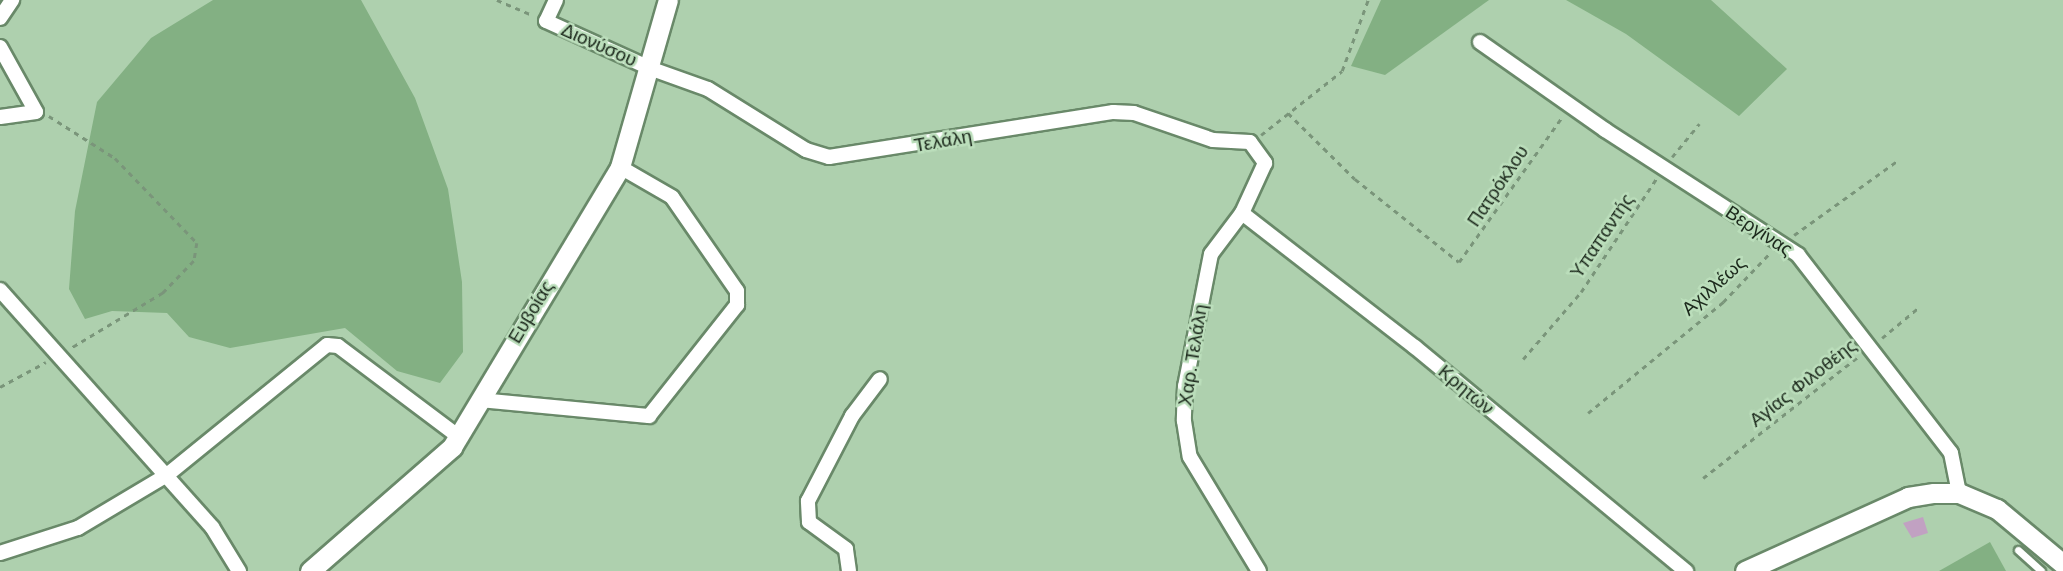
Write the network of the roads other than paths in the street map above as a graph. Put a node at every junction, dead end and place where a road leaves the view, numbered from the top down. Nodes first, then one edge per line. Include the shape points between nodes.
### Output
1 (12, 0) edge
2 (556, 0) edge
3 (668, 0) edge
4 (0, 19) edge
5 (1480, 43) dead end
6 (0, 47) edge
7 (652, 69) junction
8 (0, 117) edge
9 (1250, 142) joint
10 (621, 167) junction
11 (1242, 213) junction
12 (0, 290) edge
13 (880, 379) dead end
14 (479, 400) junction
15 (458, 436) junction
16 (167, 475) junction
17 (1959, 493) junction
18 (2018, 550) dead end
19 (0, 553) edge
20 (2063, 564) edge
21 (239, 571) edge
22 (310, 571) edge
23 (849, 571) edge
24 (1259, 571) edge
25 (1686, 571) edge
26 (1745, 571) edge
27 (2041, 571) edge

1 - 4 street
2 - 7 street, Διονύσου via 546,21
3 - 7 street, Ευβοίας
5 - 17 street, Βεργίνας via 1812,270 1951,453
6 - 8 street via 36,112
7 - 9 street, Τελάλη via 708,89 806,150 829,158 1113,112 1135,113 1213,140
7 - 10 street, Ευβοίας
9 - 11 street, Χαρ. Τελάλη via 1265,163
10 - 14 street, Ευβοίας
10 - 14 street via 672,197 737,291 737,305 649,416
11 - 24 street, Χαρ. Τελάλη via 1211,254 1204,279 1185,386 1184,421 1190,457
11 - 25 street, Κρητών via 1415,346
12 - 16 street
13 - 23 street via 832,451 807,508 809,523 846,549
14 - 15 street, Ευβοίας
15 - 16 street via 331,344
15 - 22 street, Ευβοίας via 411,487
16 - 19 street via 78,528
16 - 21 street via 212,527
17 - 20 street via 1997,509
17 - 26 street via 1908,497
18 - 27 lane

